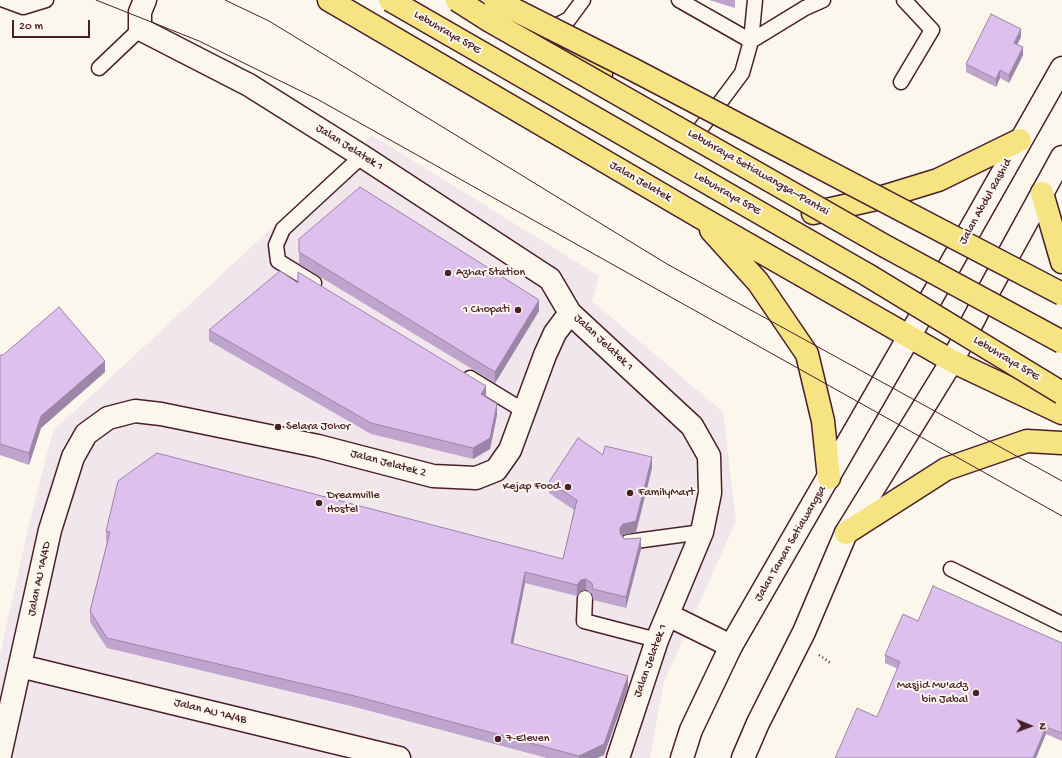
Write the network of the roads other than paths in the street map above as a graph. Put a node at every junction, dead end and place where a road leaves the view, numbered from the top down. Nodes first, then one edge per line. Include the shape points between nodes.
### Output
1 (4, 0) edge
2 (46, 0) edge
3 (145, 0) edge
4 (329, 0) edge
5 (390, 0) edge
6 (457, 0) edge
7 (494, 0) edge
8 (583, 0) edge
9 (680, 0) edge
10 (755, 0) edge
11 (823, 0) edge
12 (904, 0) edge
13 (140, 29) junction
14 (541, 34) junction
15 (751, 41) junction
16 (99, 68) dead end
17 (1062, 68) edge
18 (901, 82) dead end
19 (695, 136) junction
20 (1020, 140) junction
21 (362, 156) junction
22 (1062, 157) edge
23 (1042, 193) junction
24 (813, 213) junction
25 (700, 217) junction
26 (1062, 262) edge
27 (940, 284) junction
28 (324, 289) edge
29 (1062, 294) edge
30 (986, 296) junction
31 (570, 313) junction
32 (1062, 333) edge
33 (910, 336) junction
34 (1062, 342) edge
35 (952, 361) junction
36 (457, 371) edge
37 (1062, 393) edge
38 (524, 411) junction
39 (1062, 413) edge
40 (108, 418) joint
41 (1062, 443) edge
42 (829, 478) junction
43 (702, 532) junction
44 (846, 533) junction
45 (628, 542) edge
46 (951, 569) dead end
47 (585, 598) dead end
48 (668, 615) junction
49 (1062, 624) edge
50 (657, 640) junction
51 (732, 646) junction
52 (20, 666) junction
53 (349, 752) edge
54 (0, 755) edge
55 (399, 758) edge
56 (618, 758) edge
57 (682, 758) edge
58 (743, 758) edge

1 - 2 lane via 23,7
3 - 13 street via 140,12
4 - 25 main road, Jalan Jelatek
5 - 37 main road, Lebuhraya SPE, bridge via 866,274
6 - 34 main road, Lebuhraya Setiawangsa–Pantai, bridge via 869,237
7 - 14 main road
7 - 29 main road, bridge via 634,70
8 - 14 lane via 569,19
9 - 15 lane
10 - 15 lane
11 - 15 lane
12 - 18 lane via 932,30
13 - 16 lane
13 - 21 street, Jalan Jelatek 1 via 249,85
14 - 19 main road
15 - 19 lane via 742,73
17 - 20 street, Jalan Abdul Rashid
19 - 24 main road
20 - 24 main road via 938,180 876,199
20 - 27 street, Jalan Abdul Rashid
21 - 28 lane via 283,229 276,245 278,261
21 - 31 street, Jalan Jelatek 1 via 550,279
22 - 23 street
23 - 26 main road
23 - 30 street
24 - 27 main road
25 - 33 main road, Jalan Jelatek
25 - 42 main road via 758,282 807,354 823,421
27 - 30 main road
27 - 33 street, Jalan Abdul Rashid
30 - 32 main road
30 - 35 street
31 - 38 street, Jalan Jelatek 2 via 555,333 544,355
31 - 43 street, Jalan Jelatek 1 via 692,426 709,456 710,493
33 - 35 main road, Jalan Jelatek
33 - 42 street, Jalan Taman Setiawangsa
35 - 39 main road, Jalan Jelatek
35 - 44 street
36 - 38 lane
38 - 40 street, Jalan Jelatek 2 via 510,450 496,470 476,478 433,476 318,446 161,414 135,411
40 - 52 street, Jalan AU 1A/4D via 86,434 73,457 50,530
41 - 44 main road via 1027,441 946,469
42 - 51 street, Jalan Taman Setiawangsa
43 - 45 lane
43 - 48 street, Jalan Jelatek 1
44 - 58 street via 804,632 758,722
46 - 49 lane
47 - 50 lane via 584,621
48 - 50 street, Jalan Jelatek 1
48 - 51 street
50 - 56 street, Jalan Jelatek 1
51 - 57 street, Jalan Taman Setiawangsa via 691,730
52 - 53 street, Jalan AU 1A/4B
52 - 54 street, Jalan AU 1A/4D
53 - 55 street, Jalan AU 1A/4B

